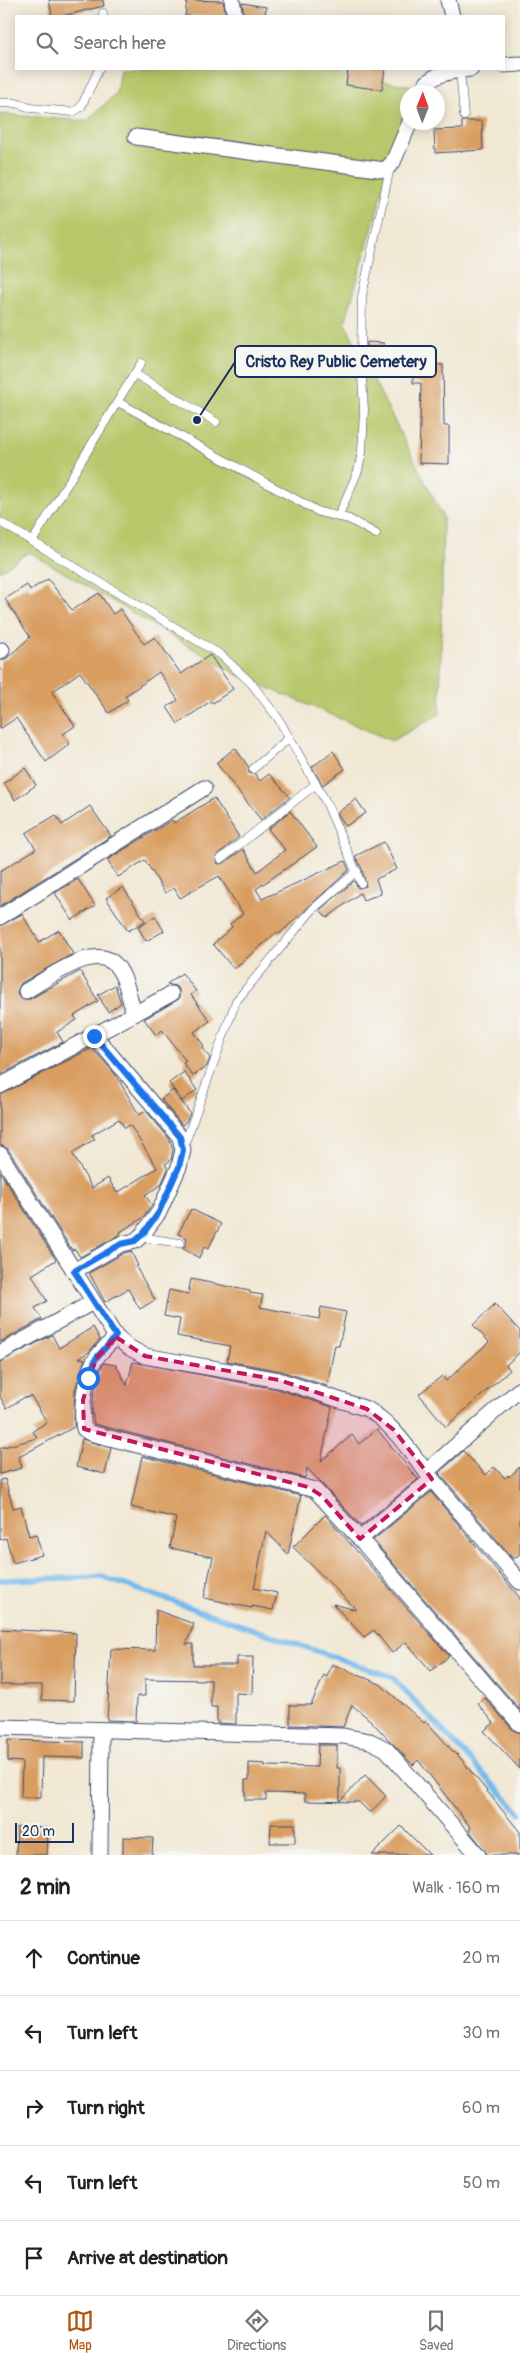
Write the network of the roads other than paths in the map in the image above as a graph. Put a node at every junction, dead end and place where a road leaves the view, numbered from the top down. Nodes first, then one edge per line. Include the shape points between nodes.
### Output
1 (232, 0) edge
2 (448, 0) edge
3 (235, 15) edge
4 (452, 15) edge
5 (520, 64) edge
6 (505, 65) edge
7 (100, 70) edge
8 (460, 70) edge
9 (464, 70) edge
10 (426, 85) edge
11 (0, 103) edge
12 (464, 116) dead end
13 (407, 130) edge
14 (136, 138) dead end
15 (390, 168) junction
16 (141, 363) dead end
17 (135, 374) junction
18 (118, 402) junction
19 (216, 422) dead end
20 (338, 517) junction
21 (0, 522) edge
22 (376, 534) dead end
23 (32, 542) junction
24 (289, 738) junction
25 (253, 769) dead end
26 (316, 784) junction
27 (204, 788) dead end
28 (221, 859) dead end
29 (357, 871) junction
30 (361, 883) dead end
31 (0, 917) edge
32 (26, 991) dead end
33 (171, 994) dead end
34 (134, 1014) junction
35 (94, 1036) junction
36 (0, 1086) edge
37 (183, 1150) junction
38 (2, 1161) edge
39 (140, 1237) junction
40 (180, 1244) dead end
41 (74, 1271) junction
42 (93, 1302) junction
43 (116, 1336) junction
44 (0, 1353) edge
45 (520, 1389) edge
46 (429, 1476) junction
47 (360, 1539) junction
48 (520, 1582) edge
49 (520, 1724) edge
50 (0, 1727) edge
51 (101, 1730) junction
52 (100, 1855) edge
53 (478, 1855) edge

1 - 3 street
2 - 4 street
5 - 6 street
7 - 11 lane via 81,107 73,112
8 - 10 street via 431,78
9 - 12 lane
13 - 15 street
14 - 15 street via 385,170
15 - 20 lane via 362,296 362,452 358,471
16 - 17 lane
17 - 18 lane
17 - 19 lane
18 - 20 lane via 319,512
18 - 23 lane
20 - 22 lane via 349,519
21 - 23 lane
23 - 24 lane via 221,655 251,683
24 - 25 lane
24 - 26 lane
26 - 28 lane
26 - 29 lane
27 - 31 street
29 - 30 lane
29 - 37 lane via 313,909 236,1002
32 - 34 street via 84,958 99,956 108,958 122,973
33 - 34 street
34 - 35 street
35 - 36 street
35 - 37 street via 180,1137
37 - 39 street via 159,1212
38 - 41 street
39 - 40 lane
39 - 41 street
41 - 42 street
42 - 43 street
42 - 44 street
43 - 46 street via 145,1356 279,1380 367,1409 394,1430
43 - 47 street via 96,1358 88,1378 83,1400 84,1430 308,1487 322,1496
45 - 46 street
46 - 47 street
46 - 48 street
47 - 49 street
50 - 51 street
51 - 52 street
51 - 53 street via 343,1736 370,1741 386,1749

